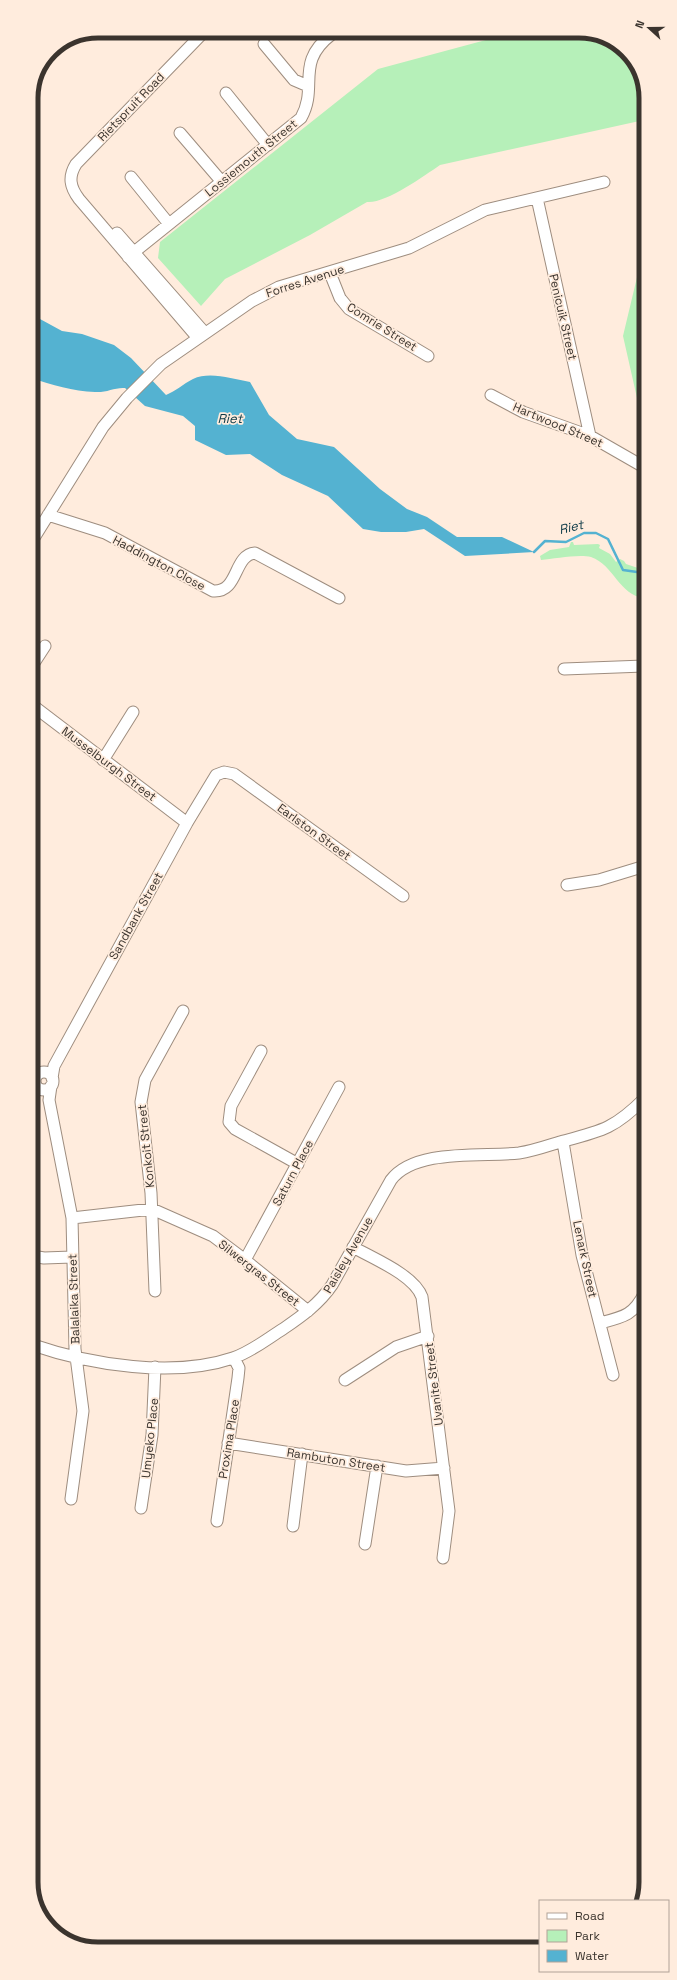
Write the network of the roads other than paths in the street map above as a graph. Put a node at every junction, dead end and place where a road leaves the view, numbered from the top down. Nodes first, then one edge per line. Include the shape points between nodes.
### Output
1 (198, 38) edge
2 (327, 38) edge
3 (264, 44) dead end
4 (308, 86) junction
5 (226, 93) dead end
6 (180, 133) dead end
7 (268, 145) junction
8 (131, 177) dead end
9 (222, 182) junction
10 (604, 182) dead end
11 (537, 198) junction
12 (169, 224) junction
13 (131, 254) junction
14 (330, 273) junction
15 (200, 335) junction
16 (428, 356) dead end
17 (491, 395) dead end
18 (590, 436) junction
19 (639, 464) edge
20 (48, 515) junction
21 (38, 531) edge
22 (339, 598) dead end
23 (45, 646) dead end
24 (38, 657) edge
25 (639, 666) edge
26 (564, 669) dead end
27 (38, 710) edge
28 (133, 712) dead end
29 (103, 760) junction
30 (224, 772) joint
31 (187, 823) junction
32 (639, 868) edge
33 (567, 885) dead end
34 (403, 896) dead end
35 (183, 1011) dead end
36 (261, 1051) dead end
37 (40, 1079) edge
38 (339, 1087) dead end
39 (639, 1103) edge
40 (563, 1142) junction
41 (298, 1164) junction
42 (152, 1209) junction
43 (72, 1218) junction
44 (353, 1248) junction
45 (38, 1257) edge
46 (72, 1257) junction
47 (246, 1260) junction
48 (155, 1291) dead end
49 (639, 1303) edge
50 (308, 1311) junction
51 (600, 1323) junction
52 (428, 1336) junction
53 (38, 1346) edge
54 (77, 1358) junction
55 (234, 1358) junction
56 (155, 1367) junction
57 (613, 1375) dead end
58 (345, 1380) dead end
59 (228, 1444) junction
60 (302, 1454) junction
61 (377, 1466) junction
62 (444, 1468) junction
63 (71, 1499) dead end
64 (141, 1508) dead end
65 (217, 1521) dead end
66 (293, 1526) dead end
67 (365, 1544) dead end
68 (443, 1558) dead end

1 - 13 street, Rietspruit Road via 76,164 71,174 71,183 84,195
2 - 4 street, Lossiemouth Street via 312,55 308,70
3 - 4 street via 294,80
4 - 7 street, Lossiemouth Street via 306,107 301,118
5 - 7 street
6 - 9 street
7 - 9 street, Lossiemouth Street
8 - 12 street
9 - 12 street, Lossiemouth Street
10 - 11 street, Forres Avenue
11 - 14 street, Forres Avenue via 485,210 409,248
11 - 18 street, Penicuik Street
12 - 13 street, Lossiemouth Street
13 - 15 street, Rietspruit Road
14 - 15 street, Forres Avenue via 279,287 264,294
14 - 16 street, Comrie Street via 340,298 349,308
15 - 20 street, Forres Avenue via 153,372 103,427
17 - 18 street, Hartwood Street via 530,414
18 - 19 street, Hartwood Street
20 - 21 street, Forres Avenue
20 - 22 street, Haddington Close via 105,533 213,591 220,591 229,586 245,557 255,554
23 - 24 street
25 - 26 street
27 - 29 street, Musselburgh Street
28 - 29 street
29 - 31 street, Musselburgh Street
30 - 31 street, Sandbank Street via 212,779
30 - 34 street, Earlston Street via 239,777
31 - 37 street, Sandbank Street via 54,1066
32 - 33 street via 599,880
35 - 42 street, Konkoit Street via 146,1080 142,1094 142,1119
36 - 41 street via 230,1106 229,1122 236,1129
37 - 43 street, Balalaika Street via 49,1100
38 - 41 street, Saturn Place
39 - 40 street, Paisley Avenue via 604,1130
40 - 44 street, Paisley Avenue via 523,1152 448,1156 408,1166 391,1180
40 - 51 street, Lenark Street via 582,1255
41 - 47 street, Saturn Place
42 - 43 street
42 - 47 street, Silwergras Street via 212,1236
42 - 48 street, Konkoit Street
43 - 46 street, Balalaika Street
44 - 50 street, Paisley Avenue via 329,1289
44 - 52 street, Uvanite Street via 410,1280 416,1286 422,1297
45 - 46 street
46 - 54 street, Balalaika Street
47 - 50 street, Silwergras Street
49 - 51 street via 629,1314
50 - 55 street, Paisley Avenue via 259,1345
51 - 57 street, Lenark Street
52 - 58 street via 396,1347
52 - 62 street, Uvanite Street
53 - 54 street, Paisley Avenue
54 - 56 street, Paisley Avenue via 110,1364
54 - 63 street, Balalaika Street via 83,1416
55 - 56 street, Paisley Avenue via 198,1366
55 - 59 street, Proxima Place via 239,1372
56 - 64 street, Umyeko Place via 152,1435
59 - 60 street, Rambuton Street
59 - 65 street, Proxima Place
60 - 61 street, Rambuton Street
60 - 66 street
61 - 62 street, Rambuton Street via 413,1471
61 - 67 street
62 - 68 street, Uvanite Street via 449,1515

